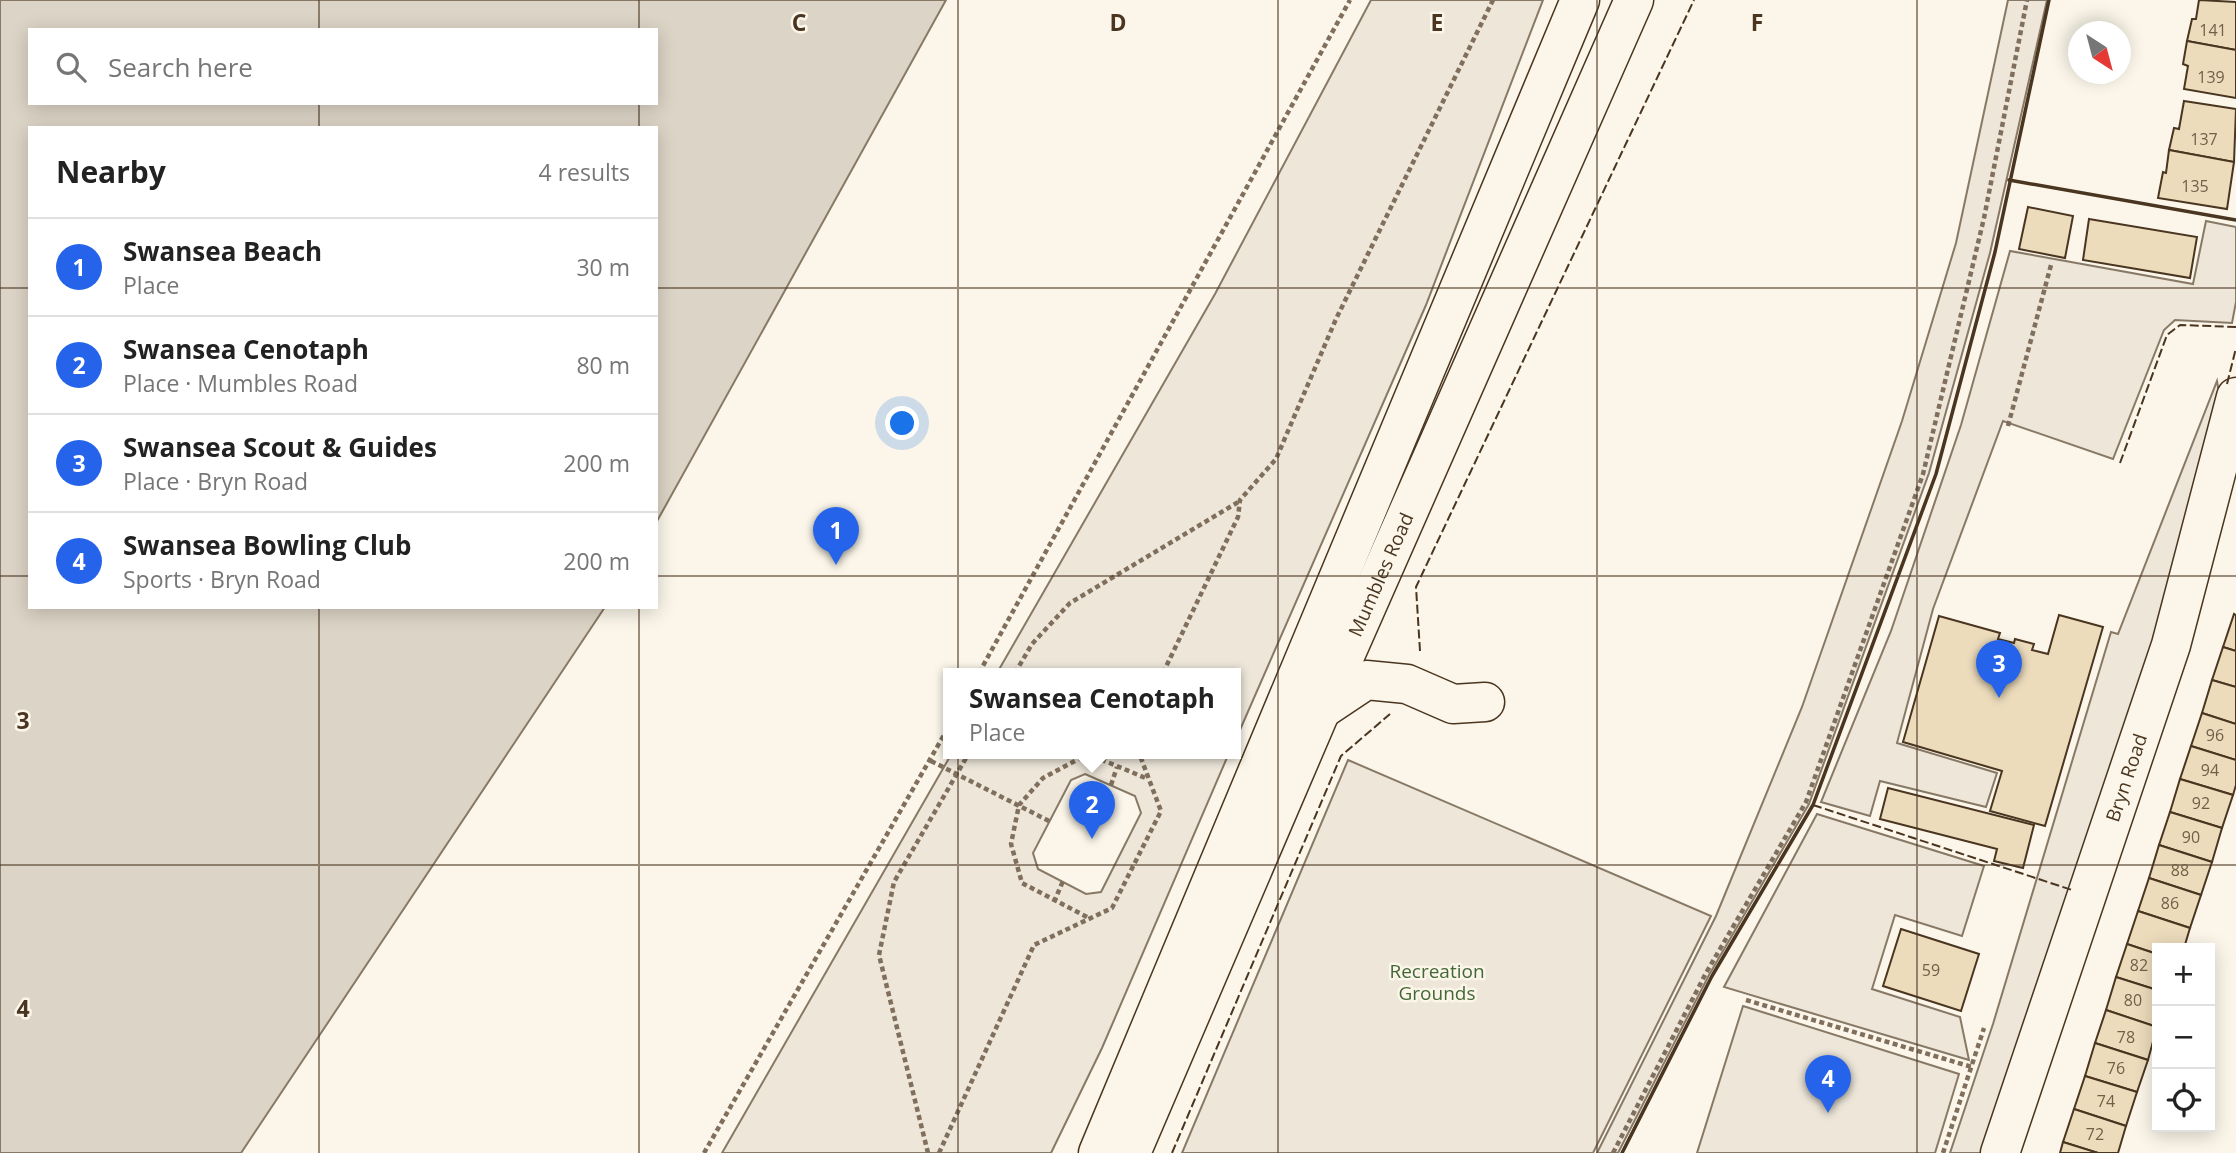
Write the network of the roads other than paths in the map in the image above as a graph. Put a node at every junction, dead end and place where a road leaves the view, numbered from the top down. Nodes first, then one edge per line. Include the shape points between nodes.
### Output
1 (1580, 0) edge
2 (1634, 0) edge
3 (2236, 397) edge
4 (1485, 702) dead end
5 (1321, 710) junction
6 (1098, 1153) edge
7 (1131, 1153) edge
8 (2000, 1153) edge

1 - 6 main road, Mumbles Road
2 - 5 main road, Mumbles Road
3 - 8 main road, Bryn Road via 2171,645
4 - 5 main road via 1453,704 1407,684 1366,680
5 - 7 main road, Mumbles Road

